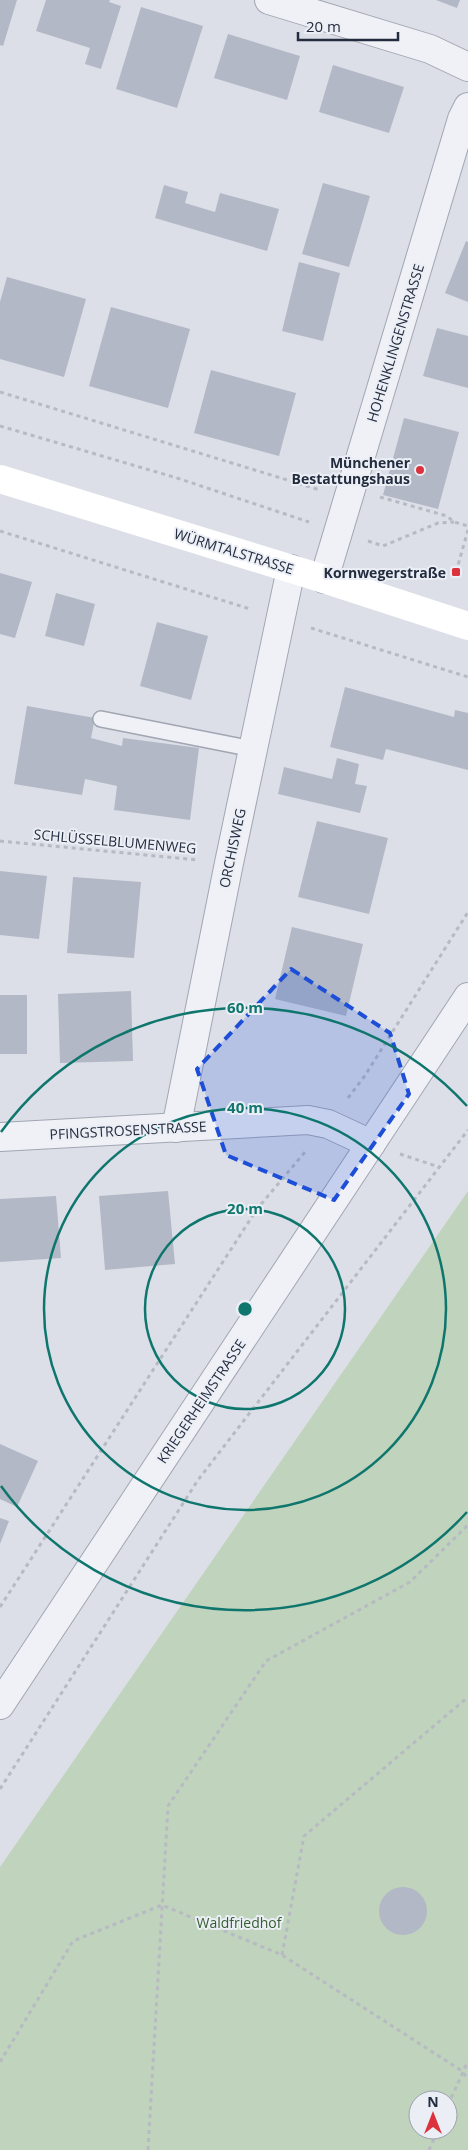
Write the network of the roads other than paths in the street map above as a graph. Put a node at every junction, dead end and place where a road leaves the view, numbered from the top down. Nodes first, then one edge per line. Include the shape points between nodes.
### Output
1 (270, 0) edge
2 (468, 67) edge
3 (468, 107) edge
4 (0, 479) edge
5 (292, 569) junction
6 (324, 578) junction
7 (468, 626) edge
8 (102, 719) dead end
9 (253, 749) junction
10 (468, 997) edge
11 (176, 1128) junction
12 (0, 1137) edge
13 (371, 1144) junction
14 (0, 1705) edge

1 - 2 street via 430,48
3 - 6 street, HOHENKLINGENSTRASSE
4 - 5 main road, WÜRMTALSTRASSE
5 - 6 main road, WÜRMTALSTRASSE
5 - 9 street, ORCHISWEG
6 - 7 main road, WÜRMTALSTRASSE
8 - 9 lane
9 - 11 street, ORCHISWEG
10 - 13 street, KRIEGERHEIMSTRASSE
11 - 12 street, PFINGSTROSENSTRASSE
11 - 13 street, PFINGSTROSENSTRASSE via 308,1120 328,1124
13 - 14 street, KRIEGERHEIMSTRASSE

